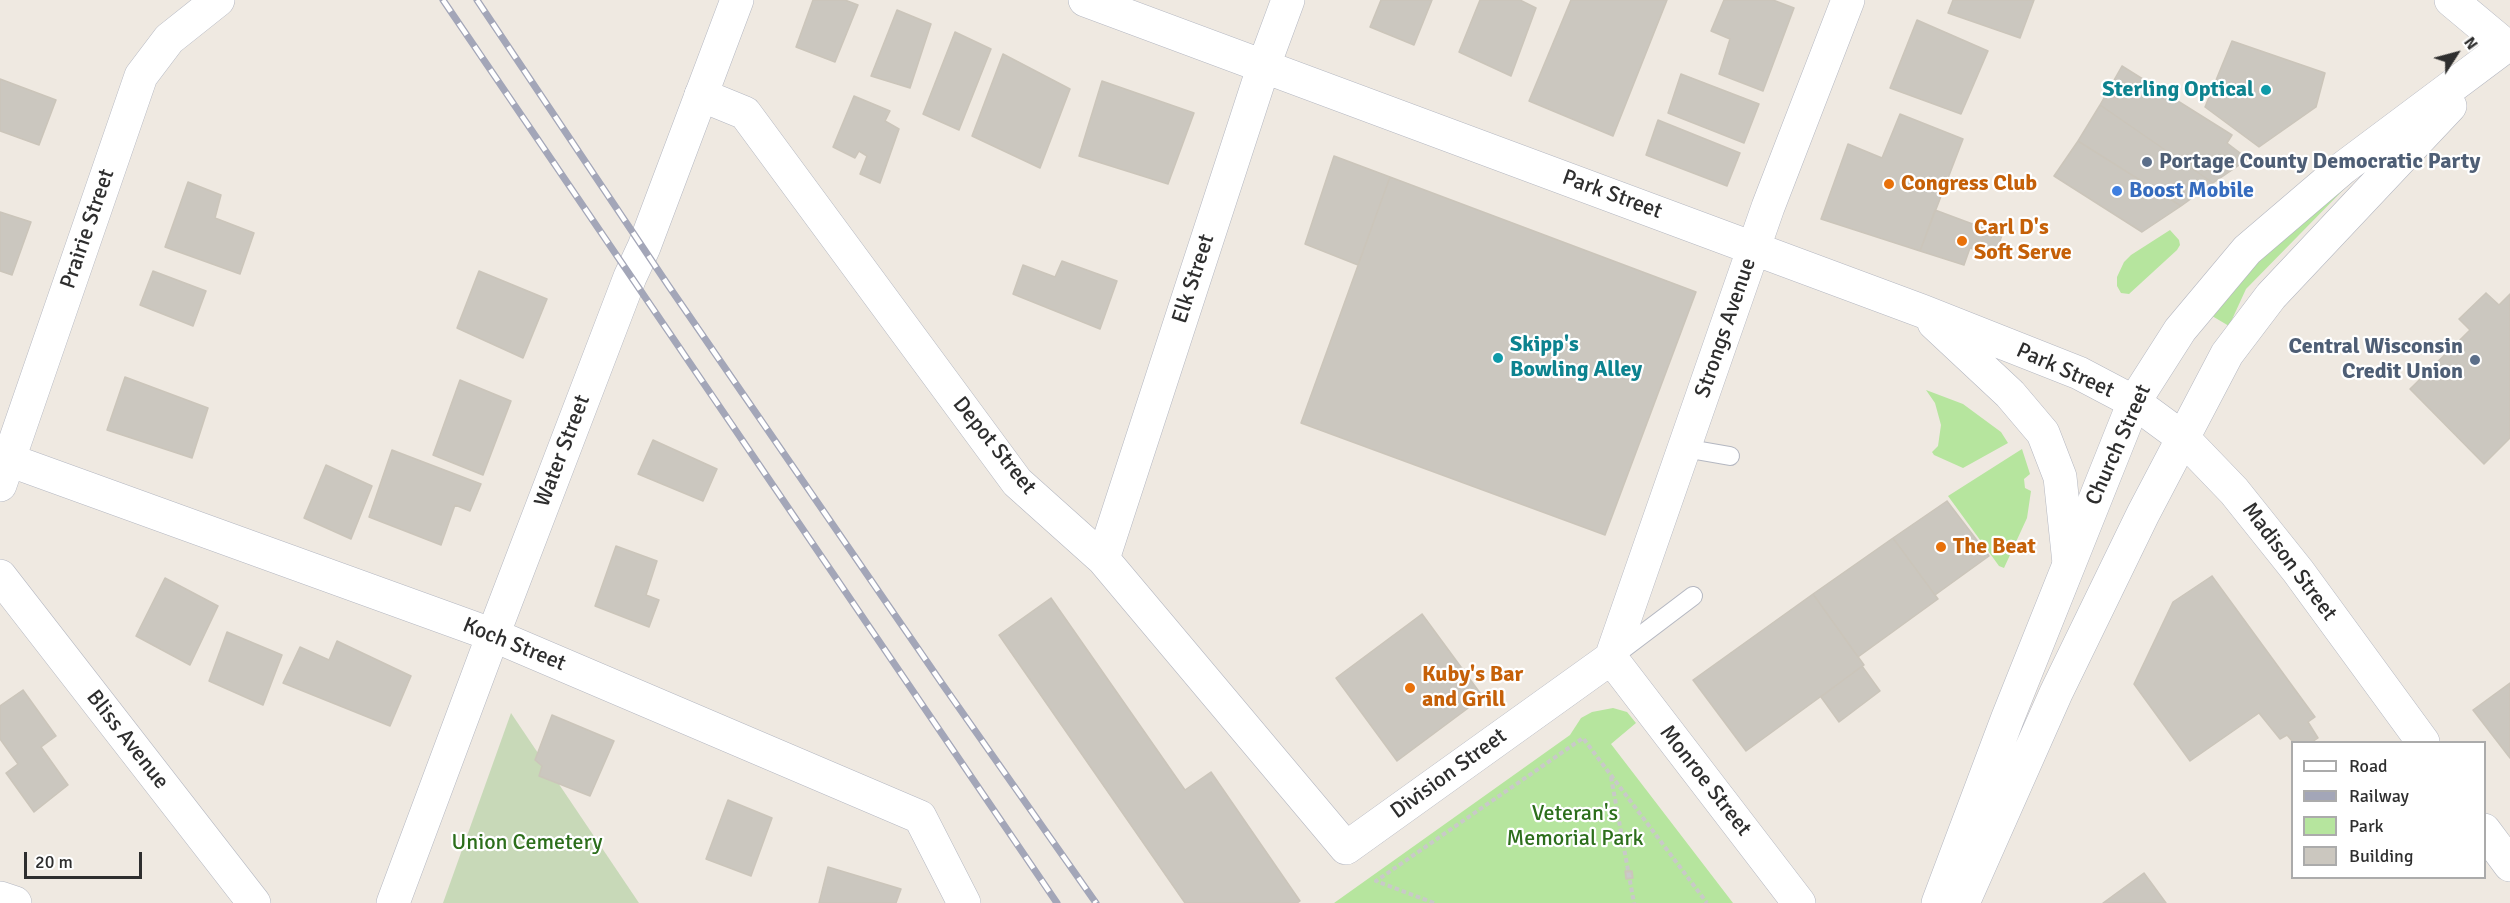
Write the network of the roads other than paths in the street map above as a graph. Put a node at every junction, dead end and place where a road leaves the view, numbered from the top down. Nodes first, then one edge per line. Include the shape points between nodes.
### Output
1 (218, 0) edge
2 (737, 0) edge
3 (1084, 0) edge
4 (1288, 0) edge
5 (1848, 0) edge
6 (2451, 0) edge
7 (2508, 44) edge
8 (1264, 65) junction
9 (701, 95) junction
10 (1754, 249) junction
11 (1922, 311) junction
12 (2134, 402) junction
13 (2183, 438) junction
14 (1684, 448) junction
15 (1730, 456) dead end
16 (5, 473) edge
17 (1103, 559) junction
18 (2069, 563) junction
19 (0, 576) edge
20 (1693, 596) dead end
21 (493, 635) junction
22 (1611, 658) junction
23 (2422, 741) edge
24 (2486, 833) edge
25 (1346, 848) joint
26 (2510, 866) edge
27 (0, 898) edge
28 (15, 903) edge
29 (254, 903) edge
30 (393, 903) edge
31 (964, 903) edge
32 (1799, 903) edge
33 (1938, 903) edge
34 (1963, 903) edge

1 - 16 street, Prairie Street via 169,39 141,76
2 - 9 street, Water Street
3 - 8 street, Park Street
4 - 8 street, Elk Street
5 - 10 street, Strongs Avenue
6 - 7 street
7 - 12 street, Church Street via 2343,168 2247,250 2180,330
7 - 13 street via 2271,296 2227,354
8 - 10 street, Park Street
8 - 17 street, Elk Street
9 - 17 street, Depot Street via 745,113 1017,482
9 - 21 street, Water Street
10 - 11 street, Park Street
10 - 14 street, Strongs Avenue
11 - 12 street, Park Street via 2079,373
11 - 18 street via 2010,394 2043,433 2060,477
12 - 13 street, Madison Street
12 - 18 street, Church Street
13 - 23 street, Madison Street via 2234,491 2298,571
13 - 34 street via 2056,693
14 - 15 lane
14 - 22 street, Strongs Avenue
16 - 21 street, Koch Street
17 - 25 street, Depot Street
18 - 33 street, Church Street
19 - 29 street, Bliss Avenue
20 - 22 lane
21 - 30 street, Water Street
21 - 31 street, Koch Street via 920,817
22 - 25 street, Division Street
22 - 32 street, Monroe Street
24 - 26 street
27 - 28 street

